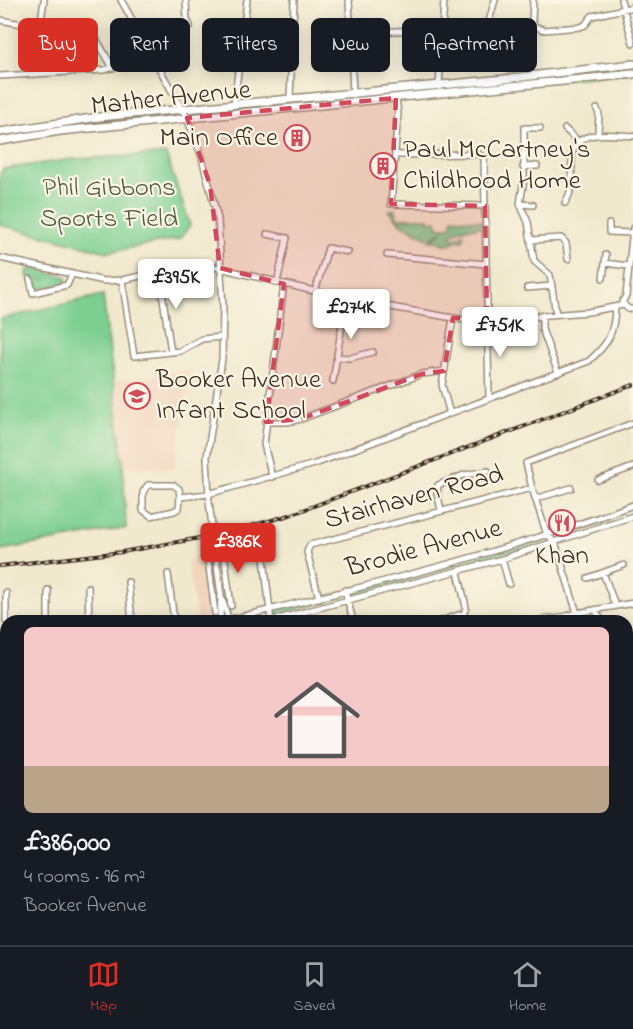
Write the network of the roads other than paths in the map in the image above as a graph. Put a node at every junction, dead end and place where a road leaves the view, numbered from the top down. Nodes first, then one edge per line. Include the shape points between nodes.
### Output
1 (44, 0) edge
2 (121, 0) edge
3 (186, 0) edge
4 (247, 0) edge
5 (294, 0) edge
6 (349, 0) edge
7 (444, 0) edge
8 (495, 0) edge
9 (533, 0) edge
10 (621, 0) edge
11 (633, 7) edge
12 (624, 9) junction
13 (41, 18) edge
14 (131, 18) edge
15 (187, 18) edge
16 (350, 18) edge
17 (443, 18) edge
18 (490, 18) edge
19 (0, 20) edge
20 (18, 23) edge
21 (98, 42) edge
22 (633, 44) edge
23 (110, 63) edge
24 (633, 64) edge
25 (110, 68) edge
26 (160, 72) edge
27 (352, 72) edge
28 (440, 72) edge
29 (633, 74) edge
30 (0, 76) edge
31 (439, 84) junction
32 (353, 93) junction
33 (440, 94) junction
34 (290, 98) junction
35 (396, 98) junction
36 (352, 102) junction
37 (234, 104) junction
38 (181, 109) junction
39 (597, 109) dead end
40 (187, 118) junction
41 (540, 128) dead end
42 (566, 129) dead end
43 (0, 132) edge
44 (598, 134) junction
45 (633, 136) edge
46 (0, 141) edge
47 (579, 142) junction
48 (395, 155) junction
49 (537, 166) dead end
50 (523, 167) junction
51 (565, 203) dead end
52 (520, 204) junction
53 (533, 205) dead end
54 (485, 206) junction
55 (609, 224) dead end
56 (633, 228) edge
57 (632, 233) edge
58 (267, 234) dead end
59 (531, 240) junction
60 (348, 252) dead end
61 (387, 255) dead end
62 (606, 255) dead end
63 (0, 258) edge
64 (568, 259) dead end
65 (605, 262) junction
66 (486, 264) junction
67 (628, 266) junction
68 (220, 268) junction
69 (159, 272) junction
70 (72, 274) junction
71 (603, 278) dead end
72 (122, 280) junction
73 (33, 282) dead end
74 (281, 283) junction
75 (552, 286) junction
76 (527, 288) dead end
77 (315, 292) junction
78 (626, 296) junction
79 (346, 299) junction
80 (633, 300) edge
81 (624, 305) junction
82 (615, 308) junction
83 (633, 309) edge
84 (556, 314) junction
85 (542, 316) junction
86 (453, 318) junction
87 (487, 319) junction
88 (222, 337) junction
89 (171, 352) junction
90 (373, 352) dead end
91 (337, 357) junction
92 (444, 371) junction
93 (558, 373) junction
94 (333, 381) dead end
95 (489, 399) junction
96 (450, 414) junction
97 (266, 422) junction
98 (633, 423) edge
99 (633, 467) edge
100 (485, 470) dead end
101 (273, 477) junction
102 (598, 480) dead end
103 (532, 488) junction
104 (571, 488) dead end
105 (208, 494) junction
106 (180, 497) junction
107 (535, 499) junction
108 (633, 505) edge
109 (441, 510) junction
110 (612, 513) junction
111 (633, 516) edge
112 (615, 522) junction
113 (548, 534) junction
114 (553, 543) junction
115 (223, 544) dead end
116 (206, 545) dead end
117 (263, 549) dead end
118 (502, 559) junction
119 (624, 565) dead end
120 (458, 572) junction
121 (603, 573) junction
122 (168, 574) dead end
123 (227, 577) junction
124 (219, 578) junction
125 (588, 578) dead end
126 (211, 579) junction
127 (128, 582) dead end
128 (509, 584) dead end
129 (88, 587) dead end
130 (48, 590) dead end
131 (345, 590) junction
132 (6, 593) dead end
133 (221, 595) junction
134 (319, 598) junction
135 (348, 600) junction
136 (633, 603) edge
137 (615, 605) junction
138 (231, 606) dead end
139 (217, 610) junction
140 (270, 610) junction
141 (596, 610) junction
142 (577, 613) junction
143 (6, 615) edge
144 (48, 615) edge
145 (90, 615) edge
146 (131, 615) edge
147 (173, 615) edge
148 (221, 615) edge
149 (224, 615) edge
150 (250, 615) edge
151 (270, 615) edge
152 (293, 615) edge
153 (351, 615) edge
154 (456, 615) edge
155 (571, 615) edge
156 (599, 615) edge

1 - 13 street
2 - 14 street
3 - 15 street
4 - 37 street
5 - 34 street
6 - 16 street
7 - 17 street
8 - 18 street
9 - 12 street via 532,21 544,30 580,27 592,16
10 - 12 street
11 - 12 street
12 - 22 street
19 - 20 street
21 - 23 street
24 - 31 main road, Mather Avenue
25 - 30 street
26 - 38 street
27 - 32 street
28 - 31 street
29 - 33 main road, Mather Avenue
31 - 32 main road, Mather Avenue
31 - 33 street
32 - 34 main road, Mather Avenue
32 - 36 street
33 - 35 main road, Mather Avenue
34 - 37 main road, Mather Avenue
35 - 36 main road, Mather Avenue
35 - 48 street
36 - 40 main road, Mather Avenue
37 - 38 main road, Mather Avenue
38 - 40 street
38 - 43 main road, Mather Avenue
39 - 44 street
40 - 46 main road, Mather Avenue
40 - 68 street via 213,196
41 - 50 street via 524,128
42 - 47 street
44 - 45 street
44 - 47 street
47 - 51 street via 573,149 571,187
48 - 54 street via 479,154 484,158
48 - 54 street via 392,204
49 - 50 street
50 - 52 street
52 - 53 street
52 - 59 street
54 - 66 street
55 - 57 street via 609,232
56 - 57 street
57 - 67 street
58 - 74 street via 287,238
59 - 64 street via 561,238 566,243
59 - 75 street via 534,261 550,275
60 - 77 street via 328,248
61 - 66 street
62 - 65 street
63 - 70 street
65 - 67 street
65 - 71 street
66 - 87 street
67 - 78 street
68 - 69 street via 195,264
68 - 74 street
68 - 88 street
69 - 72 street
69 - 89 street
70 - 72 street via 104,281
70 - 73 street via 68,284 33,293
72 - 89 street via 133,355
74 - 77 street
74 - 97 street
75 - 76 street
75 - 84 street
77 - 79 street
78 - 80 street
78 - 81 street via 622,300
79 - 86 street
79 - 91 street
81 - 82 street
81 - 83 street
82 - 84 street
82 - 93 street via 615,324 601,350 589,361
84 - 85 street
85 - 87 street
85 - 93 street via 542,329
86 - 87 street
86 - 92 street
87 - 95 street
88 - 89 street via 202,339
88 - 105 street via 207,457
90 - 91 street
91 - 94 street
92 - 96 street via 442,391
92 - 97 street via 422,374 302,419
93 - 95 street
95 - 96 street
96 - 101 street
97 - 101 street via 264,444
98 - 103 street via 526,463
99 - 102 street
100 - 109 street via 438,485
101 - 105 street
103 - 107 street, Stairhaven Road
103 - 109 street, Stairhaven Road
104 - 107 street
105 - 106 street
105 - 124 street, bridge
106 - 106 street via 179,508 174,511 151,516 143,510 142,492 150,484 174,485
107 - 113 street, Stairhaven Road
108 - 110 street, Brodie Avenue
109 - 134 street, Stairhaven Road via 310,545 307,552
110 - 112 street
110 - 113 street, Brodie Avenue
111 - 112 street, Brodie Avenue
112 - 114 street, Brodie Avenue
113 - 114 street, Stairhaven Road
113 - 131 street, Brodie Avenue
114 - 118 street, Brodie Avenue
114 - 142 street, Stairhaven Road
115 - 123 street
116 - 126 street
117 - 140 street
118 - 120 street, Brodie Avenue
118 - 128 street
119 - 121 street
120 - 135 street, Brodie Avenue
120 - 154 street via 466,607
121 - 125 street
121 - 137 street
122 - 147 street
123 - 124 street
123 - 138 street
124 - 126 street
124 - 133 street
126 - 139 street
127 - 146 street
129 - 145 street
130 - 144 street
131 - 134 street, Brodie Avenue
131 - 135 street
132 - 143 street
133 - 139 street
133 - 149 street
134 - 140 street, Brodie Avenue
135 - 152 street, Brodie Avenue
135 - 153 street
136 - 137 street
137 - 141 street
139 - 148 street
140 - 150 street, Brodie Avenue
140 - 151 street
141 - 142 street
141 - 156 street
142 - 155 street

